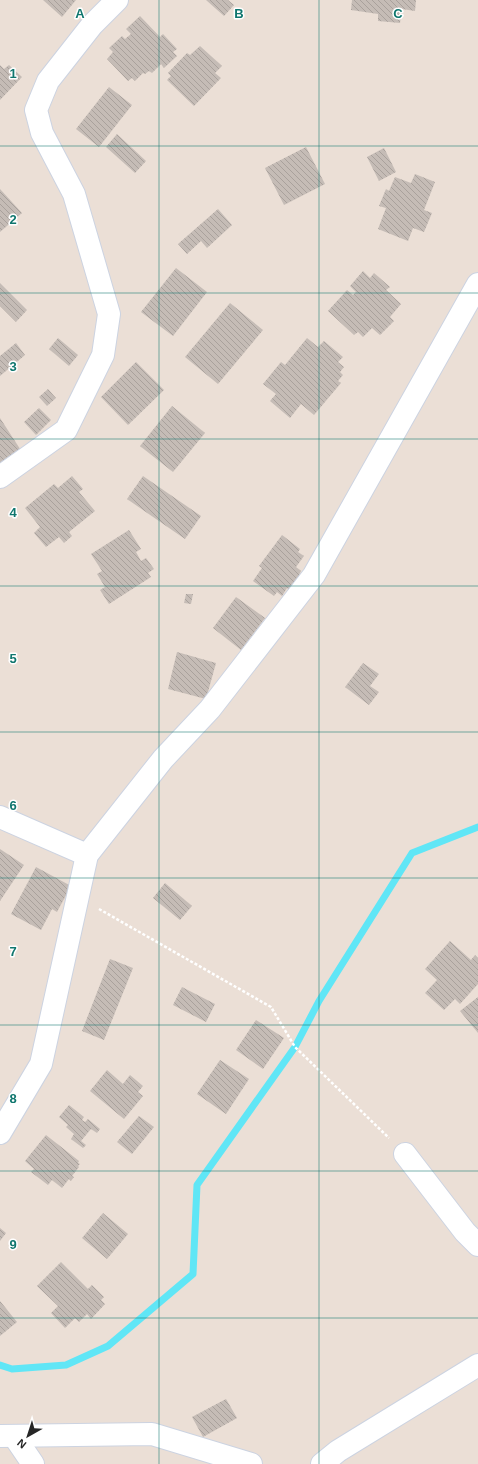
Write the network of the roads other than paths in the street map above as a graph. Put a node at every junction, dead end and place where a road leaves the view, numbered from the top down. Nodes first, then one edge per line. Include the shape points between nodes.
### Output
1 (117, 0) edge
2 (478, 284) edge
3 (0, 477) edge
4 (0, 817) edge
5 (88, 855) junction
6 (0, 1133) edge
7 (405, 1154) road end
8 (478, 1245) edge
9 (478, 1365) edge
10 (7, 1436) edge
11 (33, 1464) edge
12 (251, 1464) edge
13 (322, 1464) edge

1 - 3 street via 92,24 48,81 36,110 42,133 74,194 110,314 103,355 66,430
2 - 5 street via 314,575 210,709 163,760
4 - 5 street
5 - 6 street via 41,1064
7 - 8 street via 465,1232
9 - 13 street via 338,1451
10 - 11 street
10 - 12 street via 152,1434

